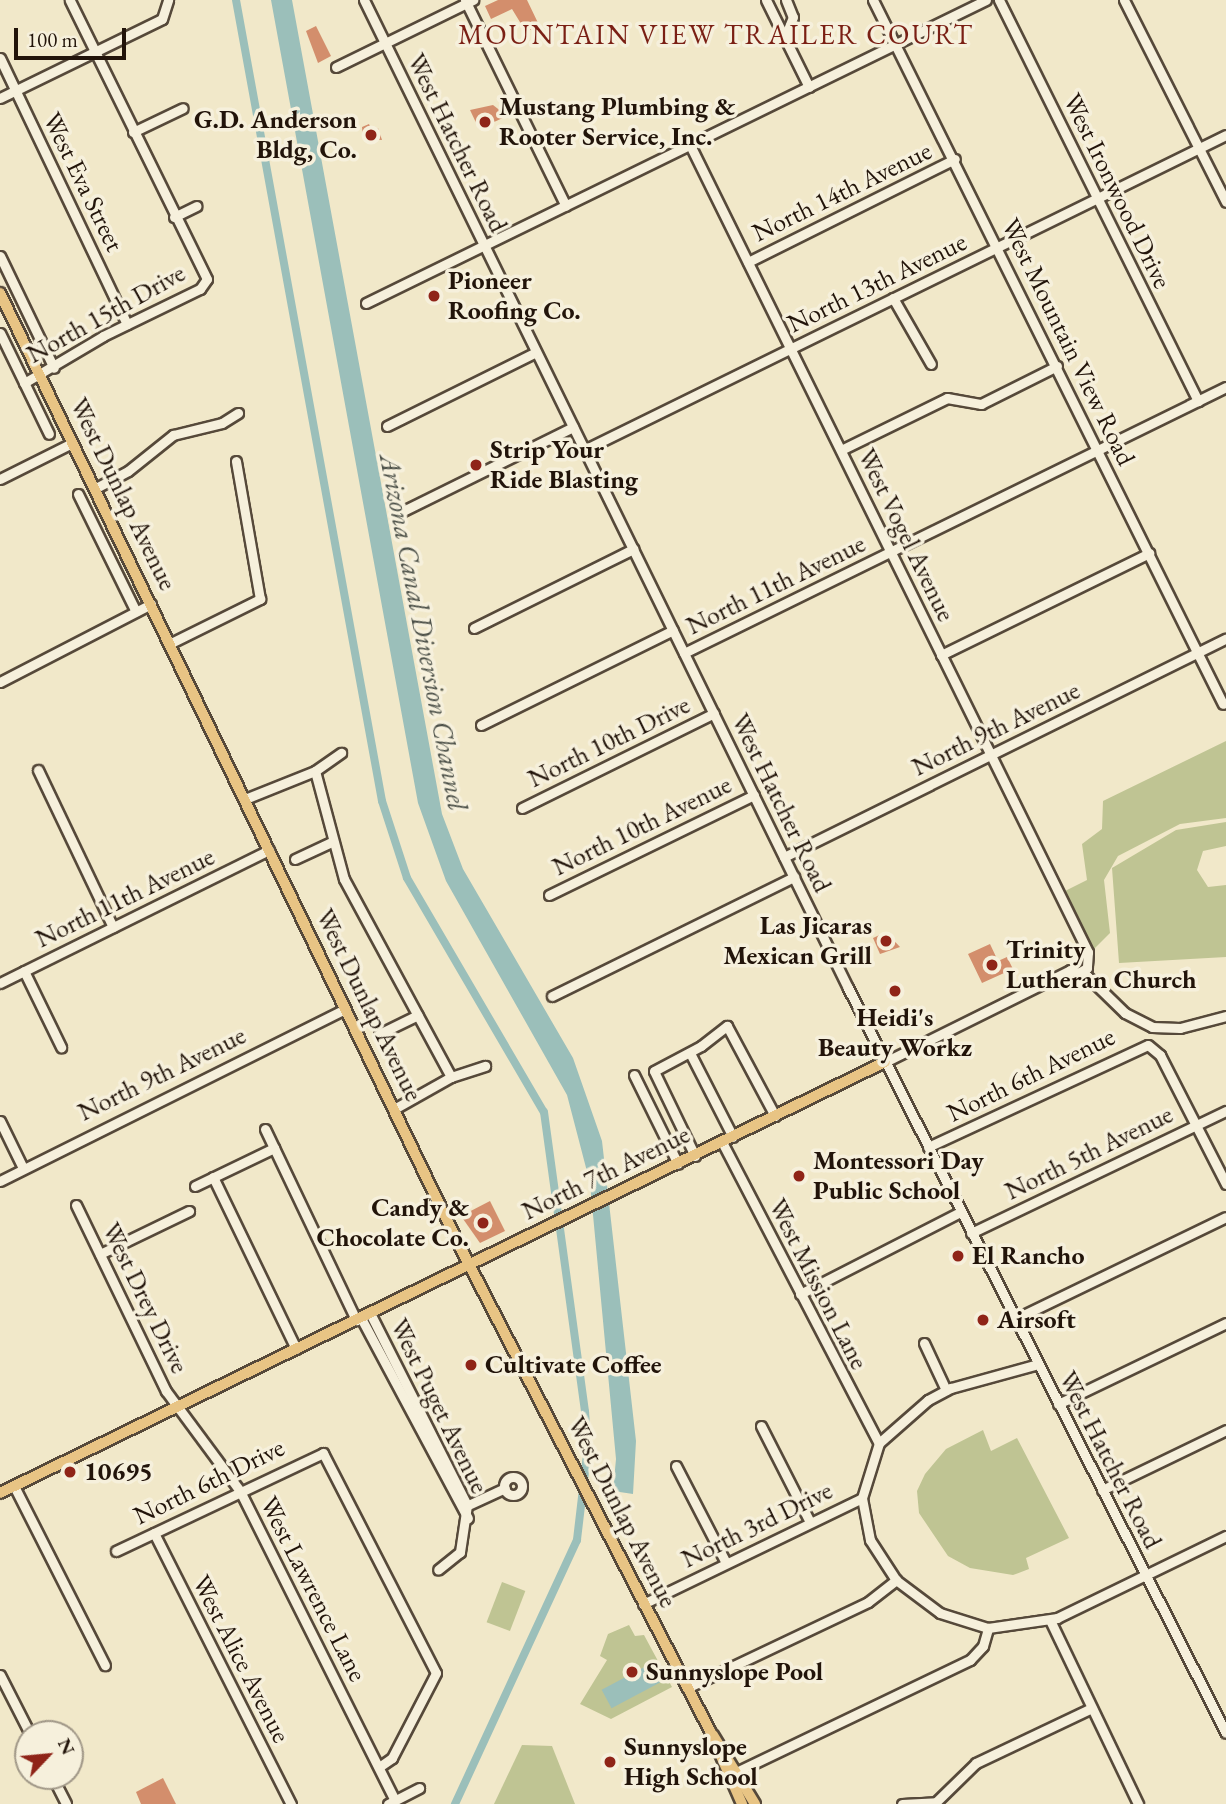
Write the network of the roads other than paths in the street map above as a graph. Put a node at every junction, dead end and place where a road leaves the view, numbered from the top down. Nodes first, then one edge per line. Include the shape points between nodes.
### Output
1 (70, 0) edge
2 (169, 0) edge
3 (364, 0) edge
4 (766, 0) edge
5 (786, 0) edge
6 (873, 0) edge
7 (986, 0) edge
8 (999, 0) edge
9 (1124, 0) edge
10 (468, 1) edge
11 (786, 34) junction
12 (384, 43) junction
13 (896, 44) junction
14 (95, 52) junction
15 (0, 58) edge
16 (336, 67) dead end
17 (809, 87) junction
18 (15, 90) junction
19 (0, 98) edge
20 (183, 108) dead end
21 (134, 132) junction
22 (1226, 135) edge
23 (690, 145) junction
24 (1199, 148) junction
25 (955, 159) junction
26 (1097, 198) junction
27 (1226, 202) edge
28 (197, 206) dead end
29 (566, 206) junction
30 (174, 217) junction
31 (485, 247) junction
32 (998, 247) junction
33 (0, 256) edge
34 (748, 262) junction
35 (0, 293) edge
36 (893, 298) junction
37 (366, 303) dead end
38 (127, 324) junction
39 (0, 332) edge
40 (791, 348) junction
41 (536, 352) junction
42 (931, 364) dead end
43 (1057, 366) junction
44 (54, 368) junction
45 (40, 376) junction
46 (24, 383) junction
47 (1226, 387) edge
48 (1198, 401) junction
49 (238, 413) dead end
50 (387, 426) dead end
51 (573, 427) junction
52 (48, 434) dead end
53 (72, 443) junction
54 (1098, 449) junction
55 (584, 450) junction
56 (841, 450) junction
57 (236, 461) dead end
58 (0, 479) edge
59 (94, 489) junction
60 (78, 494) dead end
61 (401, 512) dead end
62 (633, 549) junction
63 (891, 552) junction
64 (1149, 553) junction
65 (151, 604) junction
66 (136, 612) junction
67 (474, 628) dead end
68 (673, 630) junction
69 (1226, 639) edge
70 (169, 644) junction
71 (684, 653) junction
72 (1198, 653) junction
73 (942, 655) junction
74 (0, 681) edge
75 (1223, 704) dead end
76 (714, 713) junction
77 (481, 725) dead end
78 (341, 753) dead end
79 (991, 756) junction
80 (38, 770) dead end
81 (315, 771) junction
82 (754, 795) junction
83 (245, 799) junction
84 (522, 807) dead end
85 (331, 842) junction
86 (269, 850) junction
87 (784, 857) junction
88 (295, 859) dead end
89 (794, 877) junction
90 (549, 895) dead end
91 (113, 927) junction
92 (24, 971) junction
93 (1080, 972) junction
94 (0, 983) edge
95 (552, 996) dead end
96 (345, 1009) junction
97 (418, 1015) junction
98 (1226, 1016) edge
99 (379, 1034) dead end
100 (61, 1047) dead end
101 (690, 1053) junction
102 (885, 1062) junction
103 (485, 1066) dead end
104 (634, 1075) dead end
105 (451, 1077) junction
106 (394, 1109) junction
107 (1226, 1111) edge
108 (775, 1116) junction
109 (0, 1121) edge
110 (1196, 1125) junction
111 (265, 1129) dead end
112 (733, 1137) junction
113 (722, 1142) junction
114 (928, 1147) junction
115 (274, 1148) junction
116 (695, 1156) junction
117 (678, 1164) junction
118 (22, 1166) junction
119 (214, 1177) junction
120 (0, 1181) edge
121 (1226, 1184) edge
122 (195, 1186) dead end
123 (76, 1205) dead end
124 (189, 1211) dead end
125 (960, 1212) junction
126 (1226, 1217) edge
127 (971, 1233) junction
128 (100, 1254) junction
129 (470, 1264) junction
130 (800, 1294) junction
131 (363, 1317) junction
132 (1015, 1319) junction
133 (1226, 1323) edge
134 (924, 1343) dead end
135 (296, 1349) junction
136 (1038, 1364) junction
137 (946, 1390) junction
138 (1058, 1404) junction
139 (178, 1408) junction
140 (761, 1426) dead end
141 (1226, 1430) edge
142 (879, 1443) junction
143 (676, 1466) dead end
144 (505, 1488) dead end
145 (4, 1489) edge
146 (1102, 1490) junction
147 (240, 1491) junction
148 (862, 1498) junction
149 (463, 1507) junction
150 (810, 1522) junction
151 (154, 1533) junction
152 (1226, 1536) edge
153 (116, 1551) dead end
154 (726, 1563) junction
155 (438, 1570) dead end
156 (1146, 1575) junction
157 (896, 1580) junction
158 (643, 1604) junction
159 (1050, 1620) junction
160 (988, 1628) junction
161 (105, 1665) dead end
162 (0, 1675) edge
163 (687, 1688) junction
164 (1092, 1708) junction
165 (23, 1720) edge
166 (1226, 1733) edge
167 (379, 1766) junction
168 (733, 1774) junction
169 (419, 1788) dead end
170 (392, 1802) edge
171 (936, 1803) edge
172 (292, 1804) edge
173 (742, 1804) edge
174 (755, 1804) edge
175 (902, 1804) edge
176 (947, 1804) edge
177 (1138, 1804) edge

1 - 14 street
2 - 14 street via 169,10
3 - 12 street, West Hatcher Road
4 - 11 street
5 - 11 street via 793,17
6 - 13 street, West Mountain View Road
7 - 13 street
8 - 26 street, West Ironwood Drive
9 - 24 street
10 - 12 street
10 - 29 street
11 - 17 street
12 - 16 street
12 - 31 street, West Hatcher Road
13 - 17 street
13 - 25 street, West Mountain View Road
14 - 18 street
14 - 21 street
15 - 18 street, West Eva Street
17 - 23 street
18 - 19 street
18 - 38 street, West Eva Street
20 - 21 street
21 - 30 street
22 - 24 street, North 13th Avenue
23 - 29 street
23 - 34 street, West Vogel Avenue
24 - 26 street, North 13th Avenue
24 - 27 street
25 - 32 street, West Mountain View Road
25 - 34 street, North 14th Avenue
26 - 32 street, North 13th Avenue
26 - 48 street, West Ironwood Drive
28 - 30 street
29 - 31 street
30 - 38 street, North 15th Drive via 207,279 200,289
31 - 37 street
31 - 41 street, West Hatcher Road
32 - 36 street, North 13th Avenue
32 - 43 street, West Mountain View Road
33 - 44 street, West Dunlap Avenue
34 - 40 street, West Vogel Avenue
35 - 45 main road, West Dunlap Avenue
36 - 40 street, North 13th Avenue
36 - 42 street
38 - 44 street, North 15th Drive
39 - 46 street, West Dunlap Avenue
40 - 55 street, North 13th Avenue
40 - 56 street, West Vogel Avenue
41 - 50 street
41 - 51 street, West Hatcher Road
43 - 54 street, West Mountain View Road
43 - 56 street via 981,404 947,398
44 - 45 street, North 15th Drive
45 - 46 street, North 15th Drive
45 - 53 main road, West Dunlap Avenue
46 - 52 street, West Dunlap Avenue
47 - 48 street, North 11th Avenue
48 - 54 street, North 11th Avenue
49 - 59 street via 222,423 173,435 128,471
51 - 55 street, West Hatcher Road
51 - 61 street
53 - 58 street
53 - 59 main road, West Dunlap Avenue
54 - 63 street, North 11th Avenue
54 - 64 street, West Mountain View Road
55 - 62 street, West Hatcher Road
56 - 63 street, West Vogel Avenue
57 - 70 street via 260,599
59 - 65 main road, West Dunlap Avenue
60 - 66 street, West Dunlap Avenue
62 - 67 street
62 - 68 street, West Hatcher Road
63 - 71 street, North 11th Avenue
63 - 73 street, West Vogel Avenue
64 - 72 street, West Mountain View Road
64 - 73 street
65 - 66 street
65 - 70 main road, West Dunlap Avenue
66 - 74 street
68 - 71 street, West Hatcher Road
68 - 77 street, North 11th Avenue
69 - 72 street, North 9th Avenue
70 - 83 main road, West Dunlap Avenue
71 - 76 street, West Hatcher Road
72 - 75 street, West Mountain View Road
72 - 79 street, North 9th Avenue
73 - 79 street, West Vogel Avenue
76 - 82 street, West Hatcher Road
76 - 84 street, North 10th Drive
78 - 81 street
79 - 87 street, North 9th Avenue
79 - 93 street, West Vogel Avenue via 1084,944
80 - 91 street
81 - 83 street
81 - 85 street
82 - 87 street, West Hatcher Road
82 - 90 street, North 10th Avenue
83 - 86 main road, West Dunlap Avenue
85 - 88 street
85 - 97 street via 349,892
86 - 91 street, North 11th Avenue
86 - 96 main road, West Dunlap Avenue
87 - 89 street, West Hatcher Road
89 - 95 street
89 - 102 street, West Hatcher Road
91 - 92 street, North 11th Avenue
92 - 94 street, North 11th Avenue
92 - 100 street
93 - 98 street via 1125,1013 1152,1027 1180,1028
93 - 102 street, North 7th Avenue via 1058,974
96 - 106 main road, West Dunlap Avenue
96 - 118 street, North 9th Avenue
97 - 99 street
97 - 105 street
101 - 108 street via 727,1026
101 - 112 street
101 - 116 street via 654,1071
102 - 108 main road, North 7th Avenue
102 - 114 street, West Hatcher Road
103 - 105 street
104 - 117 street
105 - 106 street
106 - 129 main road, West Dunlap Avenue
107 - 110 street, North 5th Avenue
108 - 112 main road, North 7th Avenue
109 - 118 street
110 - 114 street, North 6th Avenue via 1153,1046 1139,1046
110 - 121 street
110 - 127 street, North 5th Avenue
111 - 115 street, West Puget Avenue
112 - 113 main road, North 7th Avenue
113 - 116 main road, North 7th Avenue
113 - 130 street, West Mission Lane
114 - 125 street, West Hatcher Road
115 - 119 street
115 - 131 street, West Puget Avenue
116 - 117 main road, North 7th Avenue
117 - 129 main road, North 7th Avenue
118 - 120 street, North 9th Avenue
119 - 122 street
119 - 135 street
123 - 128 street, West Drey Drive
124 - 128 street
125 - 127 street, West Hatcher Road
125 - 130 street
126 - 132 street
127 - 132 street, West Hatcher Road
128 - 139 street, West Drey Drive
129 - 131 main road, North 7th Avenue
129 - 158 main road, West Dunlap Avenue
130 - 142 street, West Mission Lane
131 - 135 main road, North 7th Avenue
131 - 149 street, West Puget Avenue
132 - 136 street, West Hatcher Road
133 - 138 street
134 - 137 street
135 - 139 main road, North 7th Avenue
136 - 137 street, North 3rd Drive
136 - 138 street, West Hatcher Road
137 - 142 street, North 3rd Drive via 907,1415
138 - 146 street, West Hatcher Road
139 - 145 main road, North 7th Avenue
139 - 147 street, West Lawrence Lane
140 - 150 street
141 - 146 street
142 - 148 street, North 3rd Drive
143 - 154 street
144 - 149 street
145 - 161 street
146 - 156 street, West Hatcher Road
147 - 151 street, North 6th Drive
147 - 167 street, West Lawrence Lane
147 - 167 street, North 6th Drive via 323,1453 436,1673 392,1758
148 - 150 street, North 3rd Drive
148 - 157 street via 870,1540
149 - 155 street, West Puget Avenue via 468,1518 458,1557
150 - 154 street, North 3rd Drive
151 - 153 street, North 6th Drive
151 - 172 street, West Alice Avenue
152 - 156 street
154 - 158 street, North 3rd Drive
156 - 159 street
156 - 166 street, West Hatcher Road
157 - 160 street via 940,1614
157 - 163 street via 869,1602
158 - 163 main road, West Dunlap Avenue
159 - 160 street
159 - 164 street
160 - 168 street via 983,1646 970,1660
162 - 165 street
163 - 168 main road, West Dunlap Avenue
164 - 171 street via 976,1763 954,1779
164 - 177 street
167 - 170 street, West Lawrence Lane
168 - 173 main road, West Dunlap Avenue
168 - 174 main road, West Dunlap Avenue
169 - 170 street
171 - 175 street
171 - 176 street

